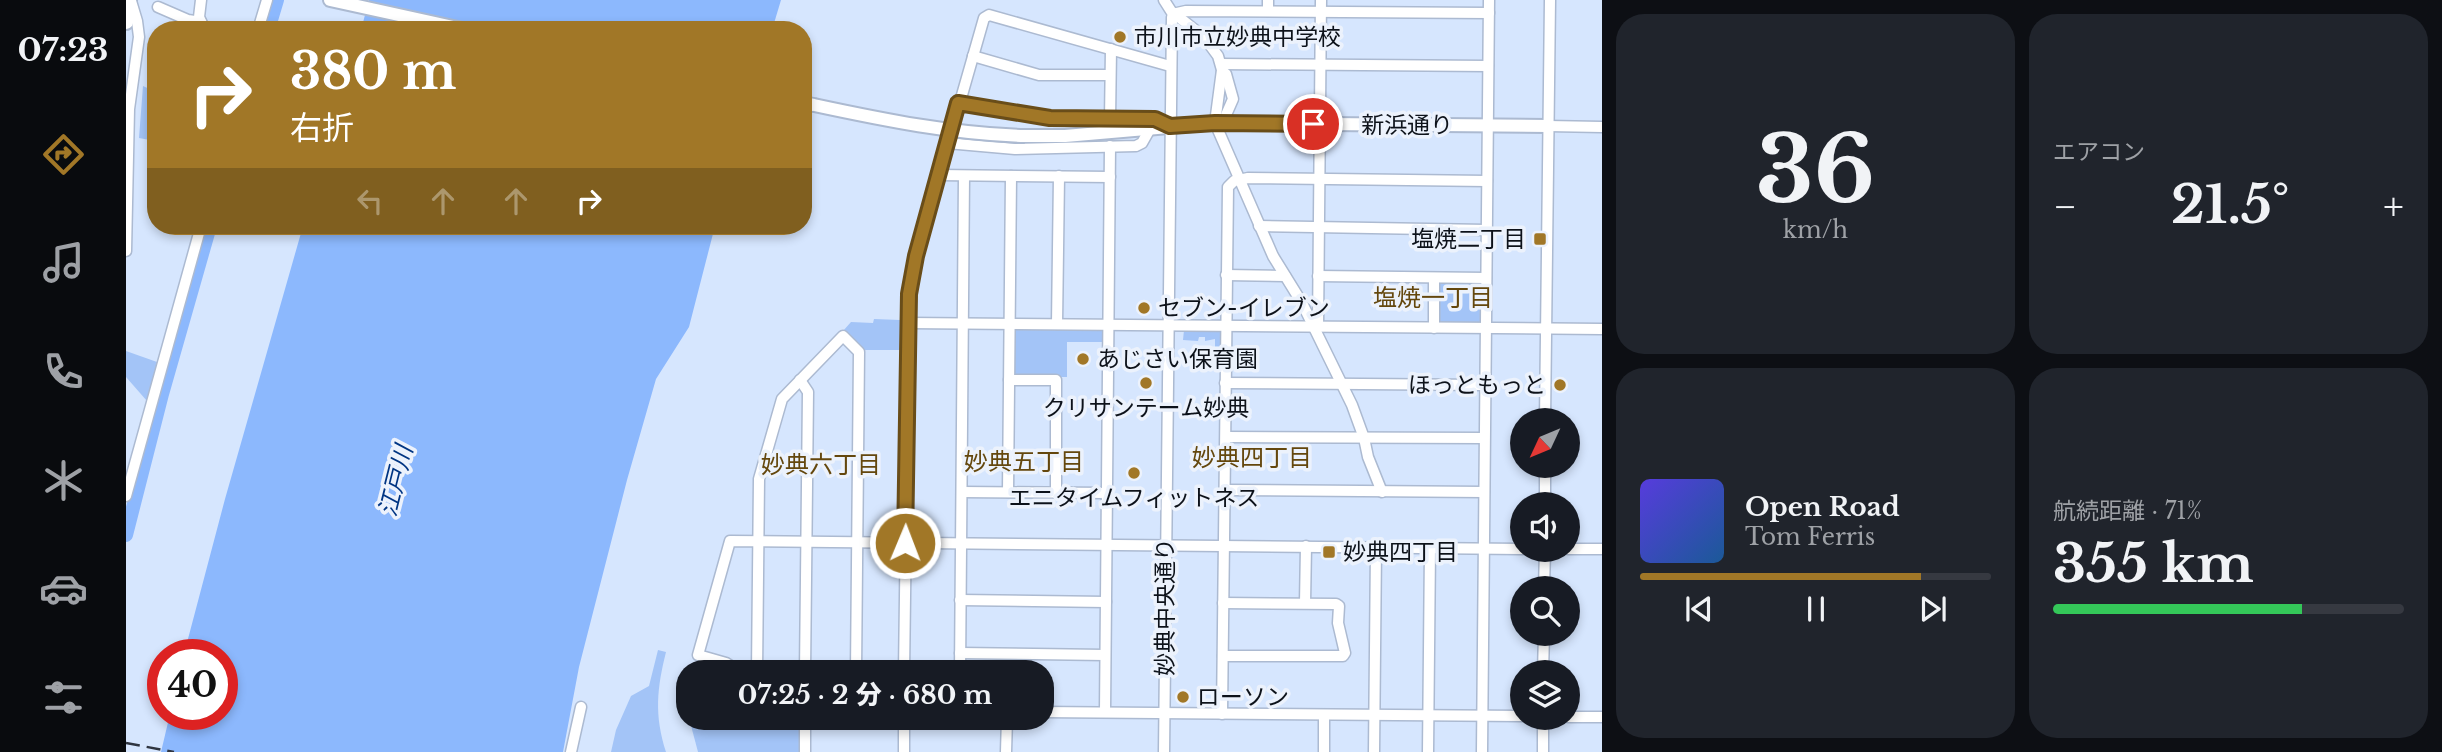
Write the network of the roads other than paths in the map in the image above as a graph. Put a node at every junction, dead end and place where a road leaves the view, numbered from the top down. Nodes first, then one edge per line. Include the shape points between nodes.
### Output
1 (130, 0) edge
2 (201, 0) edge
3 (267, 0) edge
4 (330, 0) edge
5 (1164, 0) edge
6 (1321, 0) edge
7 (1489, 0) edge
8 (1550, 0) edge
9 (1268, 6) edge
10 (158, 7) dead end
11 (1321, 12) junction
12 (1489, 13) junction
13 (1174, 14) junction
14 (190, 21) edge
15 (201, 21) edge
16 (261, 21) edge
17 (426, 21) edge
18 (126, 22) edge
19 (1111, 50) junction
20 (974, 56) junction
21 (1320, 65) junction
22 (1170, 66) junction
23 (1488, 66) junction
24 (1222, 67) junction
25 (1110, 75) junction
26 (958, 103) junction
27 (812, 105) edge
28 (1110, 119) junction
29 (1220, 119) junction
30 (1319, 124) junction
31 (1488, 125) junction
32 (1170, 126) junction
33 (1548, 126) junction
34 (1151, 127) junction
35 (1602, 127) edge
36 (947, 143) junction
37 (1110, 146) junction
38 (939, 175) junction
39 (964, 176) junction
40 (1011, 176) junction
41 (1059, 176) junction
42 (1110, 177) junction
43 (1238, 179) junction
44 (1319, 179) junction
45 (1487, 181) junction
46 (1259, 226) junction
47 (1319, 228) junction
48 (1487, 230) junction
49 (198, 235) edge
50 (126, 251) edge
51 (1226, 275) junction
52 (1285, 276) junction
53 (1318, 276) junction
54 (1434, 278) junction
55 (1486, 278) junction
56 (908, 323) junction
57 (963, 323) junction
58 (1010, 324) junction
59 (1057, 324) junction
60 (1108, 325) junction
61 (1168, 326) junction
62 (1226, 326) junction
63 (1316, 327) junction
64 (1434, 328) junction
65 (1486, 328) junction
66 (1546, 329) junction
67 (1602, 329) edge
68 (800, 380) junction
69 (1009, 380) junction
70 (1225, 383) junction
71 (1340, 384) junction
72 (1485, 385) junction
73 (1545, 408) edge
74 (1226, 437) junction
75 (1364, 438) junction
76 (1484, 438) junction
77 (128, 476) edge
78 (1225, 490) junction
79 (962, 492) junction
80 (1008, 492) junction
81 (1382, 492) junction
82 (1484, 492) junction
83 (1056, 493) junction
84 (1107, 493) junction
85 (126, 495) edge
86 (758, 541) junction
87 (807, 542) junction
88 (857, 542) junction
89 (905, 543) junction
90 (961, 543) junction
91 (1106, 545) junction
92 (1166, 545) junction
93 (1224, 546) junction
94 (1306, 547) junction
95 (1376, 548) junction
96 (1430, 548) junction
97 (1483, 548) junction
98 (1510, 549) edge
99 (1580, 549) edge
100 (1602, 549) edge
101 (960, 600) junction
102 (1106, 601) junction
103 (1223, 603) junction
104 (1306, 603) junction
105 (960, 653) junction
106 (1105, 654) junction
107 (1223, 656) junction
108 (716, 660) edge
109 (757, 660) edge
110 (805, 660) edge
111 (856, 660) edge
112 (904, 660) edge
113 (960, 660) edge
114 (581, 707) dead end
115 (1054, 712) edge
116 (1105, 712) junction
117 (1165, 713) junction
118 (1222, 714) junction
119 (1324, 715) junction
120 (1374, 715) junction
121 (1428, 716) junction
122 (1482, 716) junction
123 (1510, 716) edge
124 (1580, 717) edge
125 (1602, 717) edge
126 (805, 730) edge
127 (904, 730) edge
128 (1007, 730) edge
129 (1543, 730) edge
130 (570, 752) edge
131 (805, 752) edge
132 (904, 752) edge
133 (1006, 752) edge
134 (1164, 752) edge
135 (1324, 752) edge
136 (1374, 752) edge
137 (1428, 752) edge
138 (1482, 752) edge
139 (1543, 752) edge

1 - 18 highway
1 - 50 street via 139,37 129,109
2 - 15 street
3 - 16 street
4 - 17 main road
5 - 13 street
6 - 11 street
7 - 12 street
8 - 33 street
9 - 11 street
9 - 13 street
10 - 14 street
11 - 12 street
11 - 21 street
12 - 23 street
13 - 22 street, 妙典中央通り
13 - 24 street via 1214,48
19 - 20 street via 989,15
19 - 22 street
19 - 25 street
20 - 25 street via 1039,75
20 - 26 street
21 - 23 street
21 - 24 street
21 - 30 street
22 - 32 street, 妙典中央通り
23 - 31 street
24 - 29 street
24 - 29 street via 1233,99
25 - 28 street
26 - 28 street via 1050,118
26 - 36 street
27 - 34 main road, 新浜通り, bridge via 967,133 1065,136
28 - 32 street via 1155,119
29 - 30 main road, 新浜通り
29 - 32 main road, 新浜通り
29 - 43 street
30 - 31 main road, 新浜通り
30 - 44 street
31 - 33 main road, 新浜通り
31 - 45 street
32 - 34 main road, 新浜通り
32 - 61 street, 妙典中央通り
33 - 35 street, 新浜通り
33 - 66 street
34 - 37 street via 1140,145
36 - 37 street via 1015,149
36 - 38 street
37 - 42 street
38 - 39 street
38 - 56 street via 916,256
39 - 40 street
39 - 57 street
40 - 41 street
40 - 58 street
41 - 42 street
41 - 59 street
42 - 60 street
43 - 44 street
43 - 46 street
43 - 51 street via 1227,192
44 - 45 street
44 - 47 street
45 - 48 street
46 - 47 street
46 - 52 street
47 - 48 street
47 - 53 street
48 - 55 street
49 - 77 street
51 - 52 street
51 - 62 street
52 - 63 street
53 - 54 street
53 - 63 street
54 - 55 street
54 - 64 street
55 - 65 street
56 - 57 street
56 - 89 street
57 - 58 street
57 - 79 street
58 - 59 street
58 - 69 street
59 - 60 street
60 - 61 street
60 - 84 street
61 - 62 street
61 - 92 street, 妙典中央通り
62 - 63 street
62 - 70 street
63 - 64 street
63 - 71 street
64 - 65 street
65 - 66 street
65 - 72 street
66 - 67 street
66 - 73 street
68 - 86 street via 782,399 759,480
68 - 87 street via 808,392
68 - 88 street via 843,336 859,352
69 - 80 street
69 - 83 street via 1056,380
70 - 71 street
70 - 74 street
71 - 72 street
71 - 75 street
72 - 76 street
74 - 75 street
74 - 78 street
75 - 76 street
75 - 81 street
76 - 82 street
77 - 85 street
78 - 81 street
78 - 93 street
79 - 80 street
79 - 90 street
80 - 83 street
81 - 82 street
82 - 97 street
83 - 84 street
84 - 91 street
86 - 87 street
86 - 108 street via 730,541 698,655
86 - 109 street
87 - 88 street
87 - 110 street
88 - 89 street
88 - 111 street
89 - 90 street
89 - 112 street
90 - 91 street
90 - 101 street
91 - 92 street
91 - 102 street
92 - 93 street
92 - 117 street, 妙典中央通り
93 - 94 street
93 - 103 street
94 - 95 street
94 - 104 street
95 - 96 street
95 - 120 street
96 - 97 street
96 - 121 street
97 - 98 street
97 - 122 street
99 - 100 street
101 - 102 street
101 - 105 street
102 - 106 street
103 - 104 street
103 - 107 street
104 - 107 street via 1339,606 1343,656
105 - 106 street
105 - 113 street
106 - 116 street
107 - 118 street
114 - 130 street
115 - 116 street
116 - 117 street
117 - 118 street
117 - 134 street, 妙典中央通り
118 - 119 street
119 - 120 street
119 - 135 street
120 - 121 street
120 - 136 street
121 - 122 street
121 - 137 street
122 - 123 street
122 - 138 street
124 - 125 street
126 - 131 street
127 - 132 street
128 - 133 street
129 - 139 street

